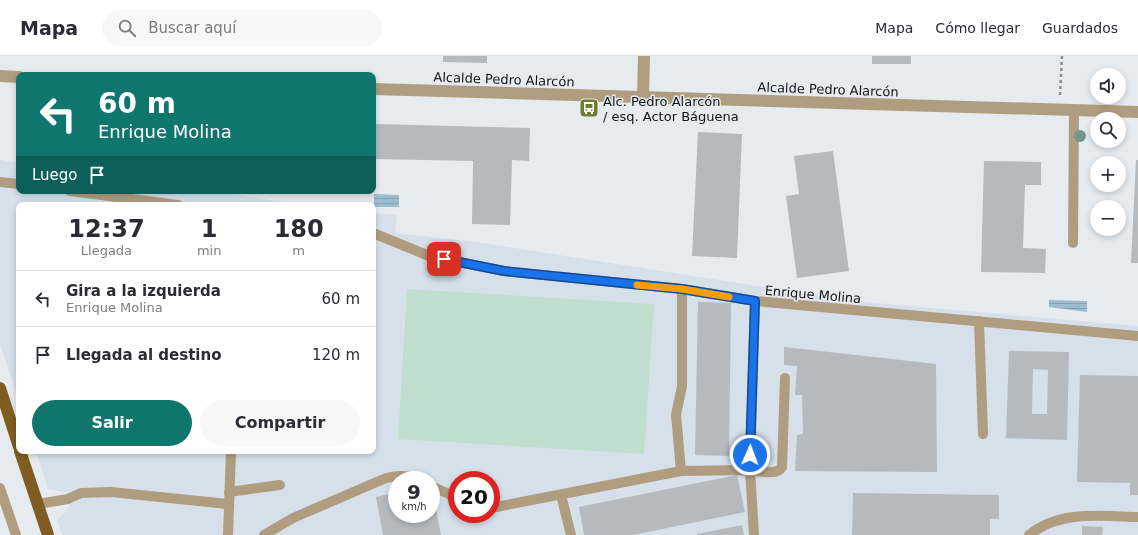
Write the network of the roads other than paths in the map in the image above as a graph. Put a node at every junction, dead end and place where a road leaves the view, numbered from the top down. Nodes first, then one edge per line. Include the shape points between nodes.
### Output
1 (644, 56) edge
2 (0, 76) edge
3 (16, 77) edge
4 (376, 89) edge
5 (643, 97) junction
6 (1074, 110) junction
7 (1138, 112) edge
8 (0, 182) edge
9 (16, 184) edge
10 (93, 194) edge
11 (155, 202) edge
12 (376, 234) edge
13 (1073, 243) dead end
14 (682, 289) junction
15 (755, 301) junction
16 (979, 322) junction
17 (1138, 336) edge
18 (785, 378) dead end
19 (0, 388) edge
20 (983, 434) dead end
21 (16, 438) edge
22 (21, 454) edge
23 (231, 454) edge
24 (750, 470) junction
25 (681, 471) junction
26 (388, 478) edge
27 (280, 485) dead end
28 (0, 488) edge
29 (229, 492) junction
30 (561, 495) junction
31 (38, 504) junction
32 (228, 504) junction
33 (500, 506) edge
34 (1138, 517) edge
35 (16, 535) edge
36 (48, 535) edge
37 (228, 535) edge
38 (264, 535) edge
39 (571, 535) edge
40 (754, 535) edge
41 (1029, 535) edge

1 - 5 street
2 - 3 street
4 - 5 street, Alcalde Pedro Alarcón
5 - 6 street, Alcalde Pedro Alarcón
6 - 7 street, Alcalde Pedro Alarcón
6 - 13 lane
8 - 9 lane
10 - 11 lane
12 - 14 lane, Enrique Molina via 430,256 504,271
14 - 15 lane, Enrique Molina
14 - 25 lane via 682,386 676,415
15 - 16 lane, Enrique Molina
15 - 24 lane
16 - 17 lane, Enrique Molina
16 - 20 lane
18 - 24 lane via 782,467 776,472
19 - 21 main road
22 - 31 main road
23 - 29 lane
24 - 25 lane
24 - 40 lane
25 - 30 lane
26 - 38 lane via 293,518
27 - 29 lane
28 - 35 lane
29 - 32 lane
30 - 33 lane
30 - 39 lane
31 - 32 lane via 81,493 111,492
31 - 36 main road
32 - 37 lane
34 - 41 lane via 1082,515 1063,518 1038,528

